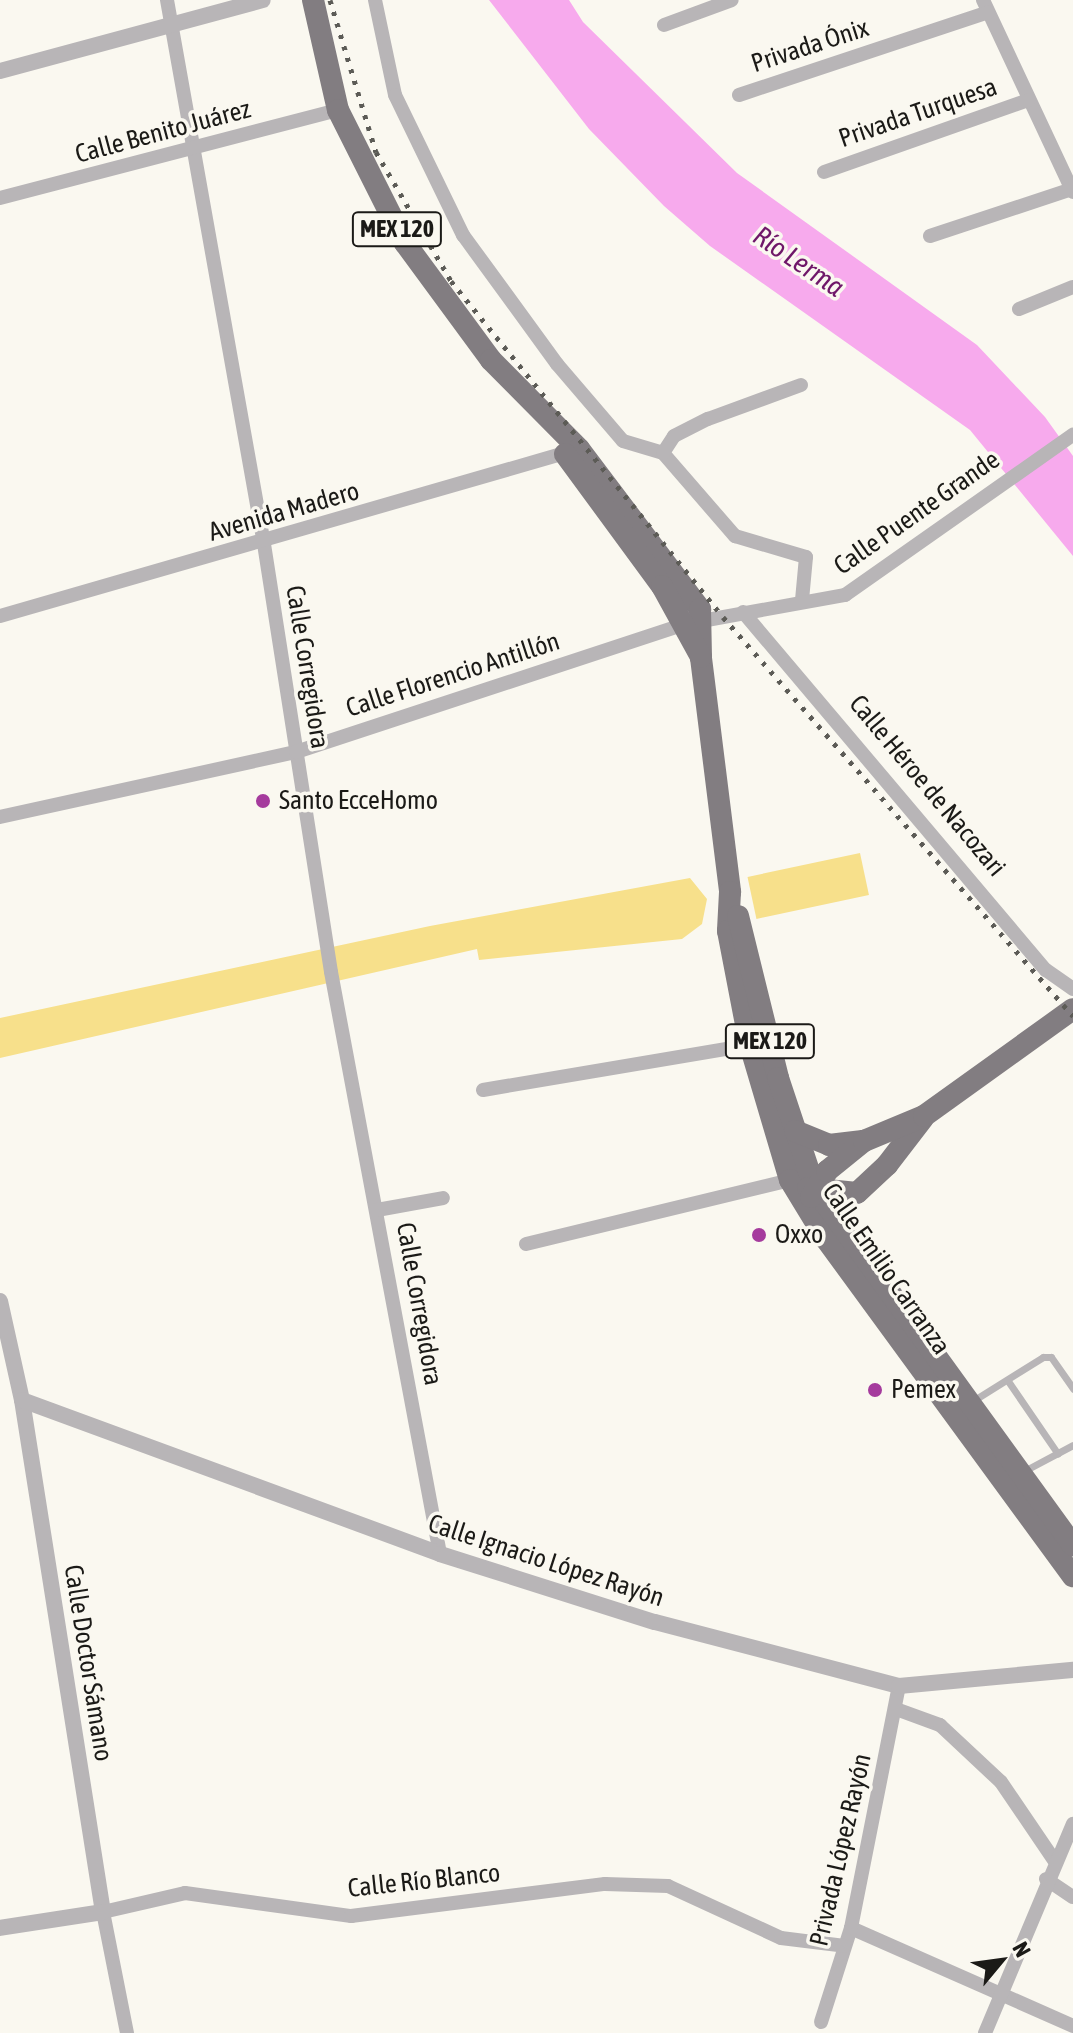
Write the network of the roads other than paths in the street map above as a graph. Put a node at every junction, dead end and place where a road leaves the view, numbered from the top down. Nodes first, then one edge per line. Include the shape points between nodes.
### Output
1 (167, 0) edge
2 (263, 0) edge
3 (313, 0) edge
4 (375, 0) edge
5 (732, 0) edge
6 (985, 6) edge
7 (171, 23) junction
8 (664, 25) dead end
9 (0, 71) edge
10 (739, 95) dead end
11 (1029, 100) junction
12 (338, 110) junction
13 (195, 150) junction
14 (824, 172) dead end
15 (1072, 190) edge
16 (0, 198) edge
17 (930, 236) dead end
18 (1073, 287) edge
19 (1019, 309) dead end
20 (801, 385) dead end
21 (1073, 435) edge
22 (572, 451) junction
23 (663, 453) junction
24 (264, 544) junction
25 (802, 600) junction
26 (743, 612) junction
27 (0, 616) edge
28 (694, 623) junction
29 (296, 752) junction
30 (0, 817) edge
31 (730, 892) junction
32 (1073, 989) edge
33 (1073, 1009) edge
34 (750, 1045) junction
35 (483, 1090) dead end
36 (924, 1116) junction
37 (795, 1131) junction
38 (864, 1141) junction
39 (801, 1191) junction
40 (857, 1193) junction
41 (443, 1198) dead end
42 (377, 1210) junction
43 (846, 1233) junction
44 (526, 1244) dead end
45 (0, 1301) edge
46 (1008, 1381) junction
47 (1073, 1389) edge
48 (22, 1400) junction
49 (969, 1403) junction
50 (1073, 1445) edge
51 (1058, 1454) junction
52 (1018, 1473) junction
53 (1073, 1546) edge
54 (440, 1554) junction
55 (1073, 1576) edge
56 (1073, 1670) edge
57 (899, 1686) junction
58 (896, 1709) junction
59 (1073, 1824) edge
60 (1054, 1860) junction
61 (1046, 1879) junction
62 (1073, 1897) edge
63 (103, 1912) junction
64 (0, 1928) edge
65 (851, 1928) junction
66 (845, 1946) junction
67 (1002, 1991) junction
68 (821, 2022) dead end
69 (1073, 2026) edge
70 (127, 2033) edge
71 (985, 2033) edge

1 - 7 street, Calle Corregidora
2 - 7 street
3 - 12 main road, MEX 120
4 - 23 street via 395,95 463,235 557,364 623,441
5 - 8 street
6 - 10 street, Privada Ónix
6 - 11 street
7 - 9 street
7 - 13 street, Calle Corregidora
11 - 14 street, Privada Turquesa
11 - 15 street
12 - 13 street, Calle Benito Juárez
12 - 22 main road, MEX 120 via 380,198 434,290
13 - 16 street, Calle Benito Juárez
13 - 24 street, Calle Corregidora
15 - 17 street
18 - 19 street
20 - 23 street via 696,424 674,436
21 - 25 street, Calle Puente Grande via 845,595
22 - 24 street, Avenida Madero
22 - 28 main road, MEX 120
23 - 25 street via 735,536 806,557
24 - 27 street, Avenida Madero
24 - 29 street, Calle Corregidora
25 - 26 street, Calle Puente Grande
26 - 28 street, Calle Puente Grande
26 - 32 street, Calle Héroe de Nacozari via 1046,970
28 - 29 street, Calle Florencio Antillón
28 - 31 main road, MEX 120
29 - 30 street, Calle Florencio Antillón
29 - 42 street, Calle Corregidora
31 - 34 main road, MEX 120 via 728,931
31 - 37 main road, MEX 120
33 - 36 main road
34 - 35 street
34 - 39 main road, MEX 120
36 - 38 main road
36 - 40 main road via 881,1172
37 - 38 main road via 829,1145
37 - 39 main road, MEX 120
38 - 39 main road
39 - 40 main road
39 - 43 main road, Calle Emilio Carranza
39 - 44 street
39 - 55 main road, Calle Emilio Carranza
40 - 43 main road via 845,1220
41 - 42 street
42 - 54 street, Calle Corregidora
43 - 49 main road, Calle Emilio Carranza
45 - 48 street, Calle Doctor Sámano
46 - 47 lane via 1051,1357
46 - 49 lane
46 - 51 lane
48 - 54 street, Calle Ignacio López Rayón
48 - 63 street, Calle Doctor Sámano
49 - 52 main road, Calle Emilio Carranza
50 - 51 lane
51 - 52 lane
52 - 53 main road, Calle Emilio Carranza
54 - 57 street, Calle Ignacio López Rayón via 655,1622
56 - 57 street, Calle Ignacio López Rayón
57 - 58 street, Privada López Rayón
58 - 60 street via 940,1725 1001,1782
58 - 65 street, Privada López Rayón
59 - 60 street
60 - 61 street
61 - 62 street
61 - 67 street
63 - 64 street, Calle Río Blanco
63 - 66 street, Calle Río Blanco via 185,1893 351,1916 605,1884 668,1886 781,1938
63 - 70 street, Calle Doctor Sámano
65 - 66 street, Privada López Rayón
65 - 67 street
66 - 68 street, Privada López Rayón
67 - 69 street
67 - 71 street

